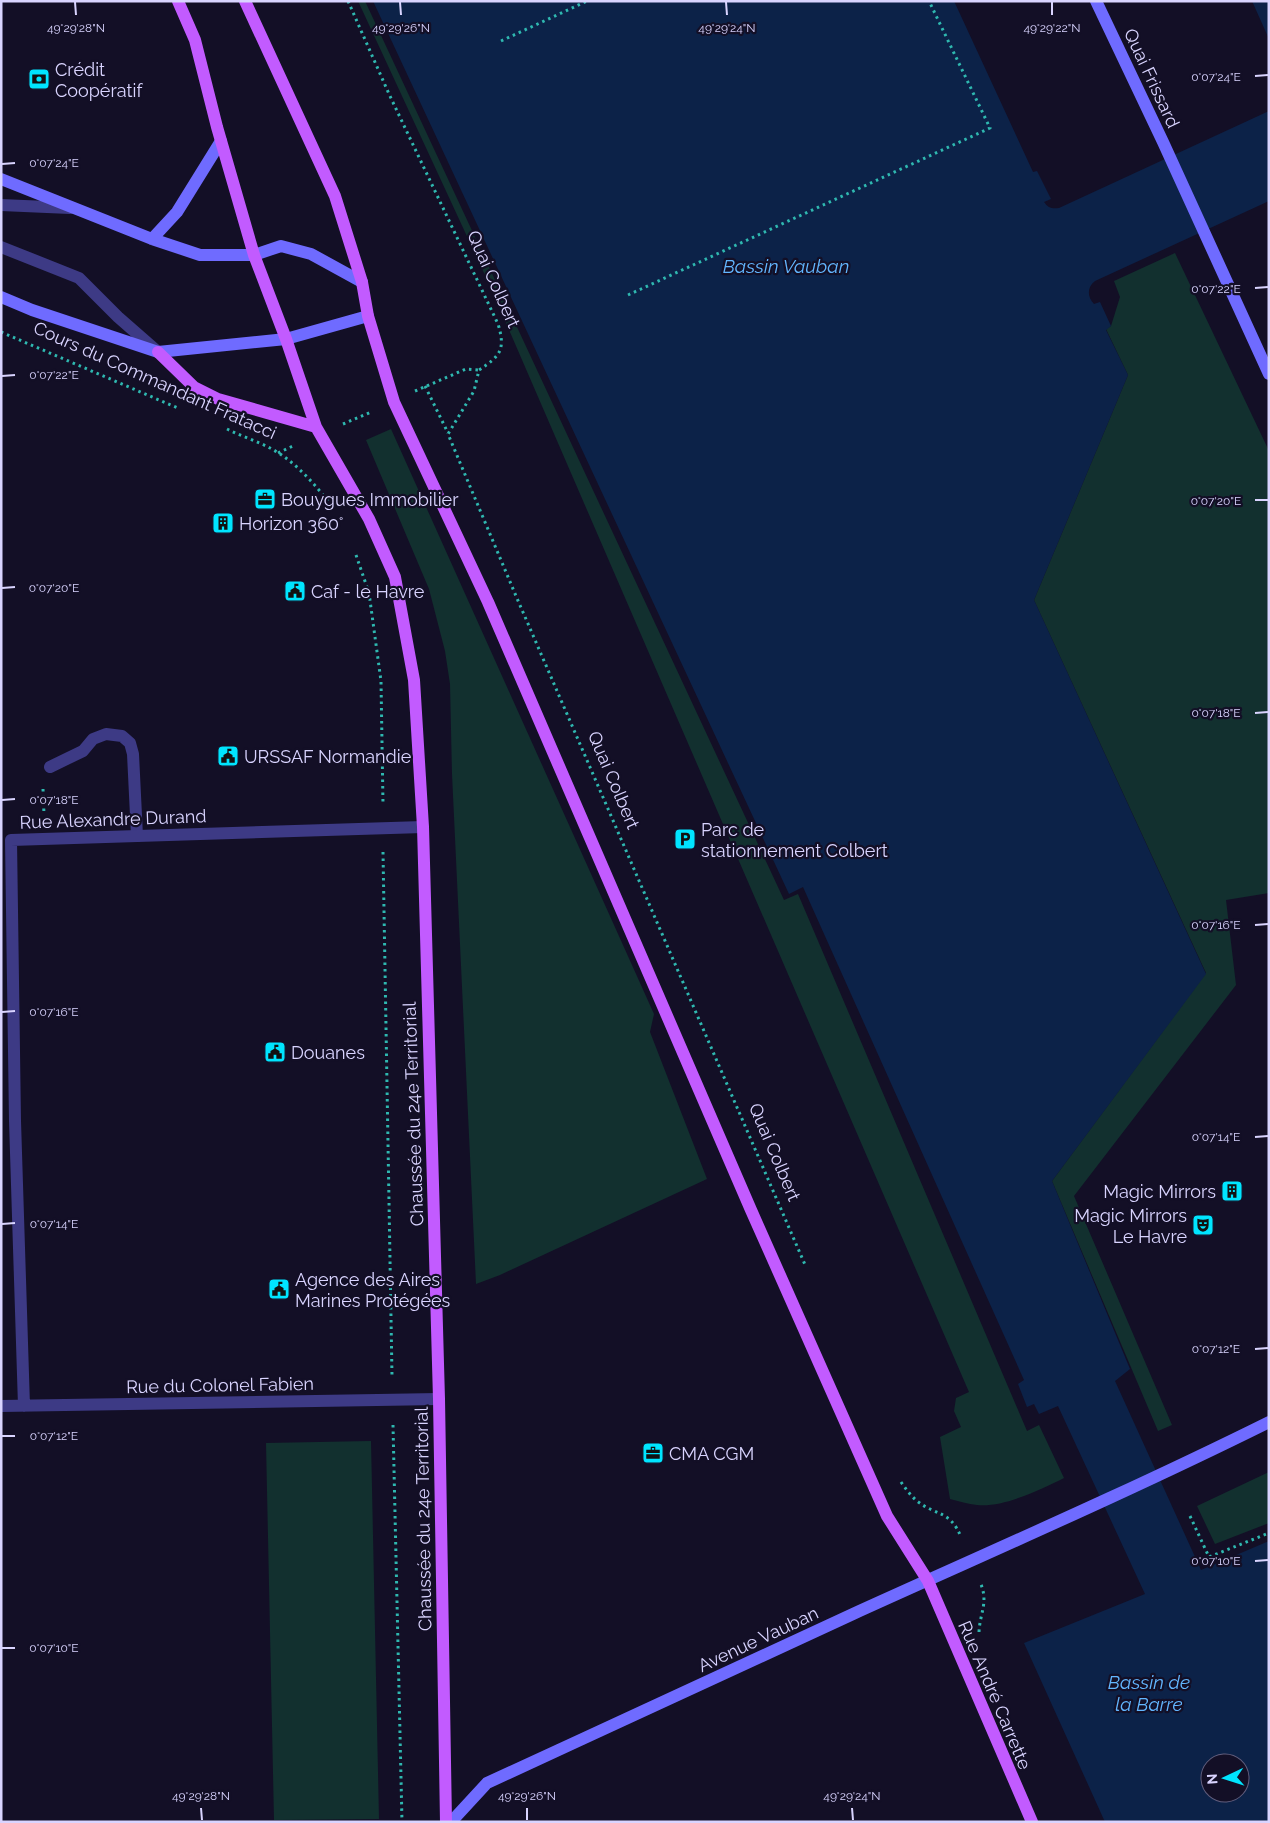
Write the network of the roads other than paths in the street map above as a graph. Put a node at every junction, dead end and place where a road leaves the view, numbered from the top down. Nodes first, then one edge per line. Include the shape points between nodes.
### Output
1 (178, 1) edge
2 (245, 1) edge
3 (1096, 1) edge
4 (221, 141) junction
5 (1, 179) edge
6 (1, 205) edge
7 (73, 208) junction
8 (152, 239) junction
9 (1, 247) edge
10 (254, 255) junction
11 (362, 282) junction
12 (1, 297) edge
13 (368, 316) junction
14 (286, 339) junction
15 (158, 352) junction
16 (1269, 374) edge
17 (316, 427) junction
18 (50, 767) dead end
19 (422, 827) junction
20 (137, 836) junction
21 (438, 1399) junction
22 (1, 1406) edge
23 (24, 1406) junction
24 (1269, 1422) edge
25 (928, 1581) junction
26 (1027, 1818) edge
27 (446, 1822) edge
28 (451, 1822) edge

1 - 4 main road via 195,40
2 - 11 main road via 335,196
3 - 16 main road, Quai Frissard
4 - 8 main road via 177,212
4 - 10 main road
5 - 7 main road
6 - 7 street
7 - 8 main road
8 - 10 main road via 200,255
9 - 15 street via 80,278
10 - 11 main road via 281,246 311,254
10 - 14 main road
11 - 13 main road
12 - 15 main road, Cours du Commandant Fratacci
13 - 14 main road
13 - 25 main road via 390,394 488,602 750,1210 887,1516
14 - 15 main road
14 - 17 main road
15 - 17 main road via 194,387 218,399
17 - 19 main road, Chaussée du 24e Territorial via 369,519 395,577 414,680
18 - 20 street via 83,751 93,740 106,734 122,736 130,743 133,754
19 - 20 street, Rue Alexandre Durand
19 - 21 main road, Chaussée du 24e Territorial
20 - 23 street, Rue Alexandre Durand via 11,840
21 - 23 street, Rue du Colonel Fabien
21 - 27 main road, Chaussée du 24e Territorial
22 - 23 street, Rue du Colonel Fabien
24 - 25 main road, Avenue Vauban via 1170,1471
25 - 26 main road, Rue André Carrette
25 - 28 main road, Avenue Vauban via 487,1783

